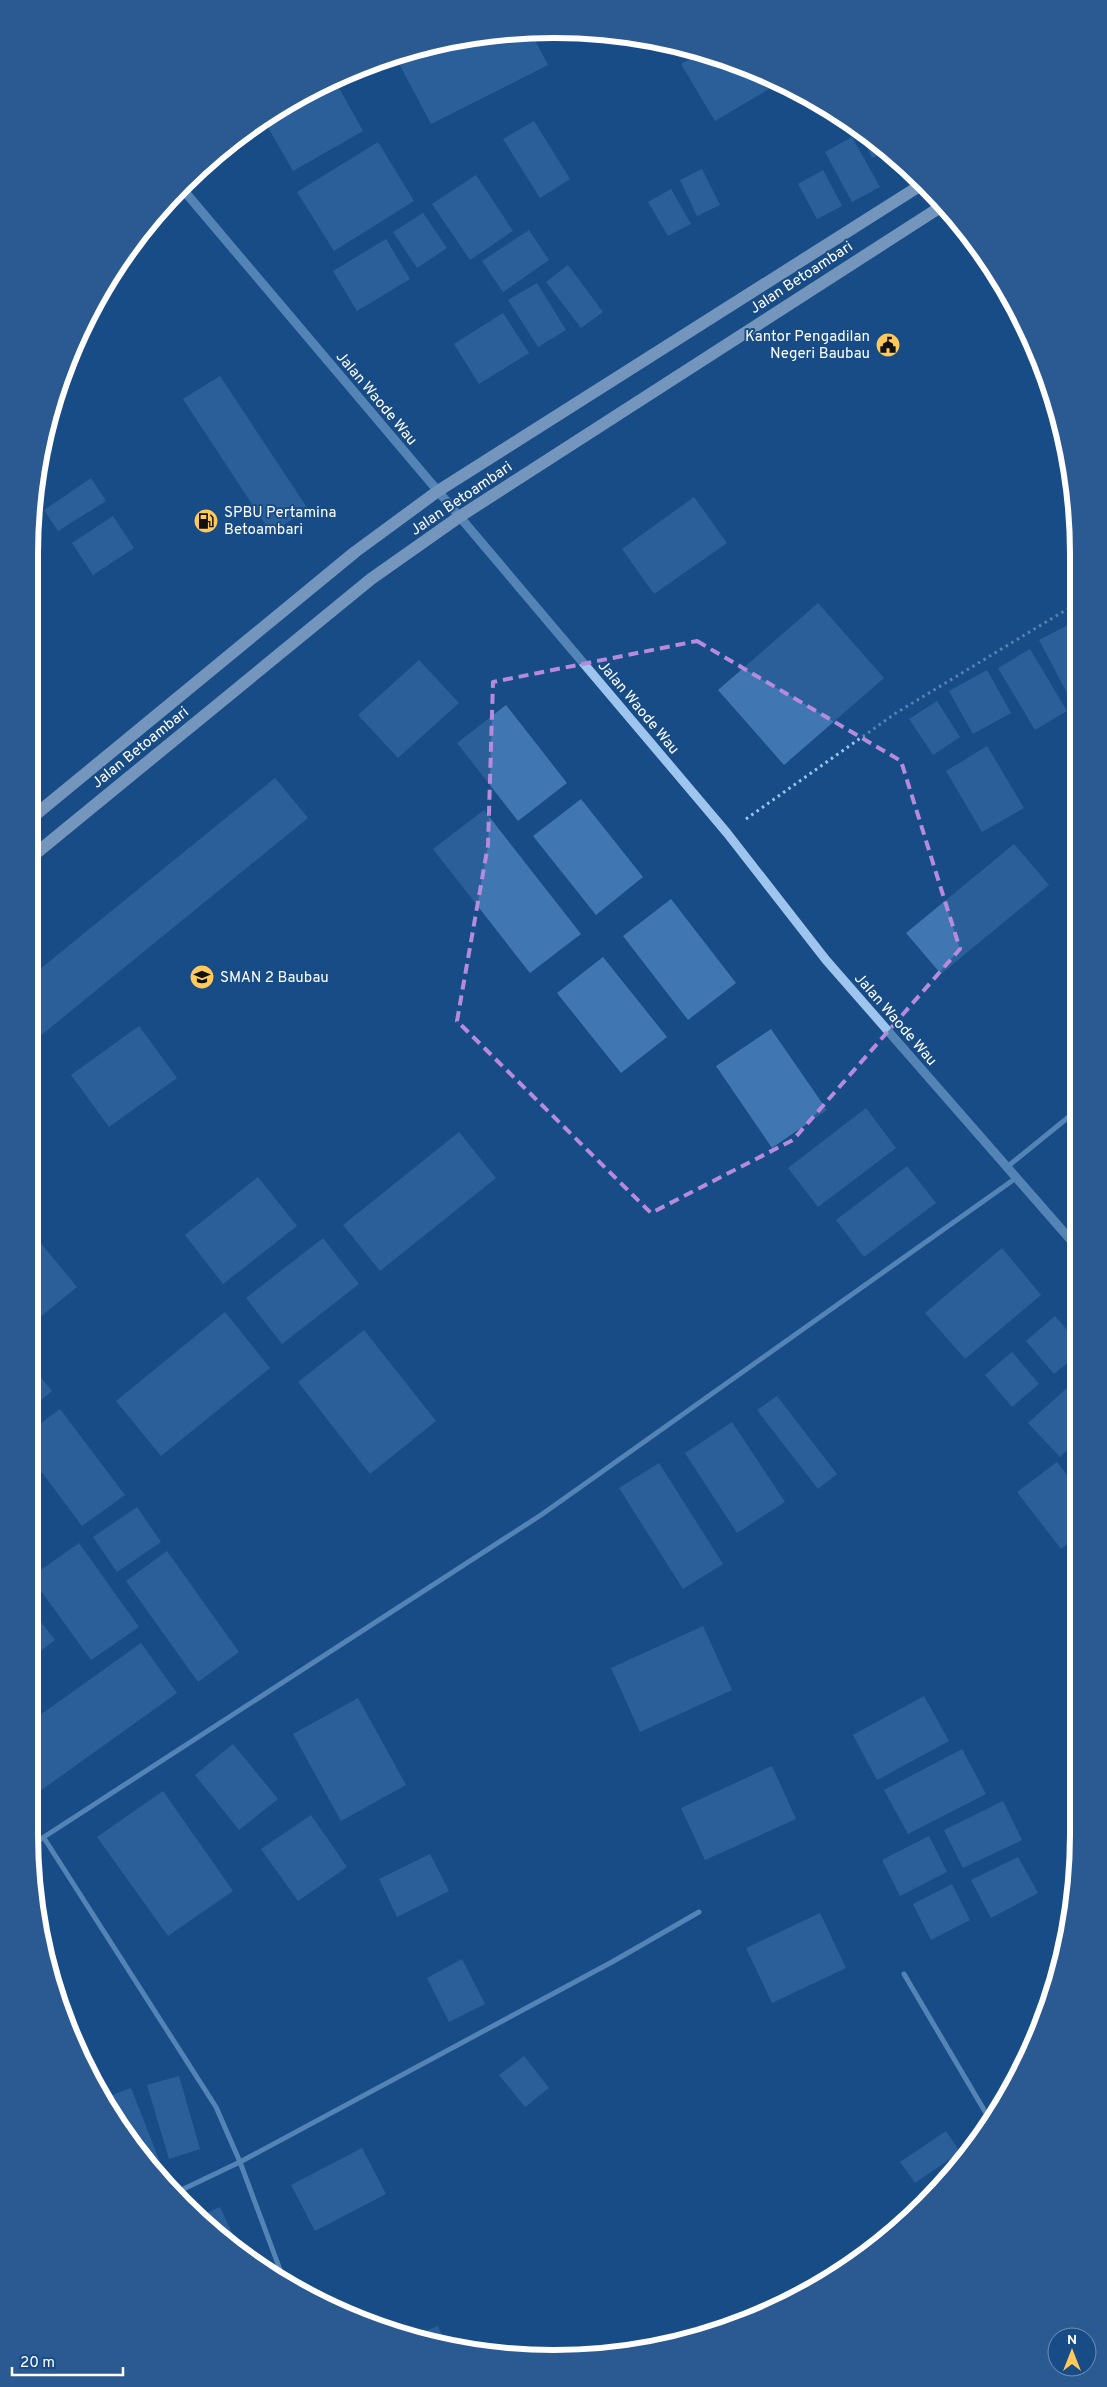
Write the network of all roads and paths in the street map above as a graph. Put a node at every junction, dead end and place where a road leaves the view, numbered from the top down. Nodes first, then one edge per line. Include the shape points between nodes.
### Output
1 (917, 188) edge
2 (186, 193) edge
3 (937, 209) edge
4 (438, 491) junction
5 (459, 517) junction
6 (1070, 607) edge
7 (38, 813) edge
8 (727, 833) junction
9 (38, 852) edge
10 (1070, 1116) edge
11 (1007, 1167) junction
12 (1016, 1178) junction
13 (1070, 1239) edge
14 (44, 1838) junction
15 (38, 1841) edge
16 (699, 1912) dead end
17 (904, 1974) dead end
18 (987, 2114) edge
19 (240, 2162) junction
20 (181, 2190) edge
21 (279, 2271) edge

1 - 4 main road, Jalan Betoambari
2 - 4 street, Jalan Waode Wau
3 - 5 main road, Jalan Betoambari
4 - 5 street, Jalan Waode Wau
4 - 7 main road, Jalan Betoambari via 355,552
5 - 8 street, Jalan Waode Wau
5 - 9 main road, Jalan Betoambari via 371,579
6 - 8 path via 896,712
8 - 11 street, Jalan Waode Wau via 826,960
10 - 11 street
11 - 12 street, Jalan Waode Wau
12 - 13 street, Jalan Waode Wau
12 - 14 street via 542,1515
14 - 15 street
14 - 19 street via 216,2106
16 - 19 street
17 - 18 street
19 - 20 street
19 - 21 street

